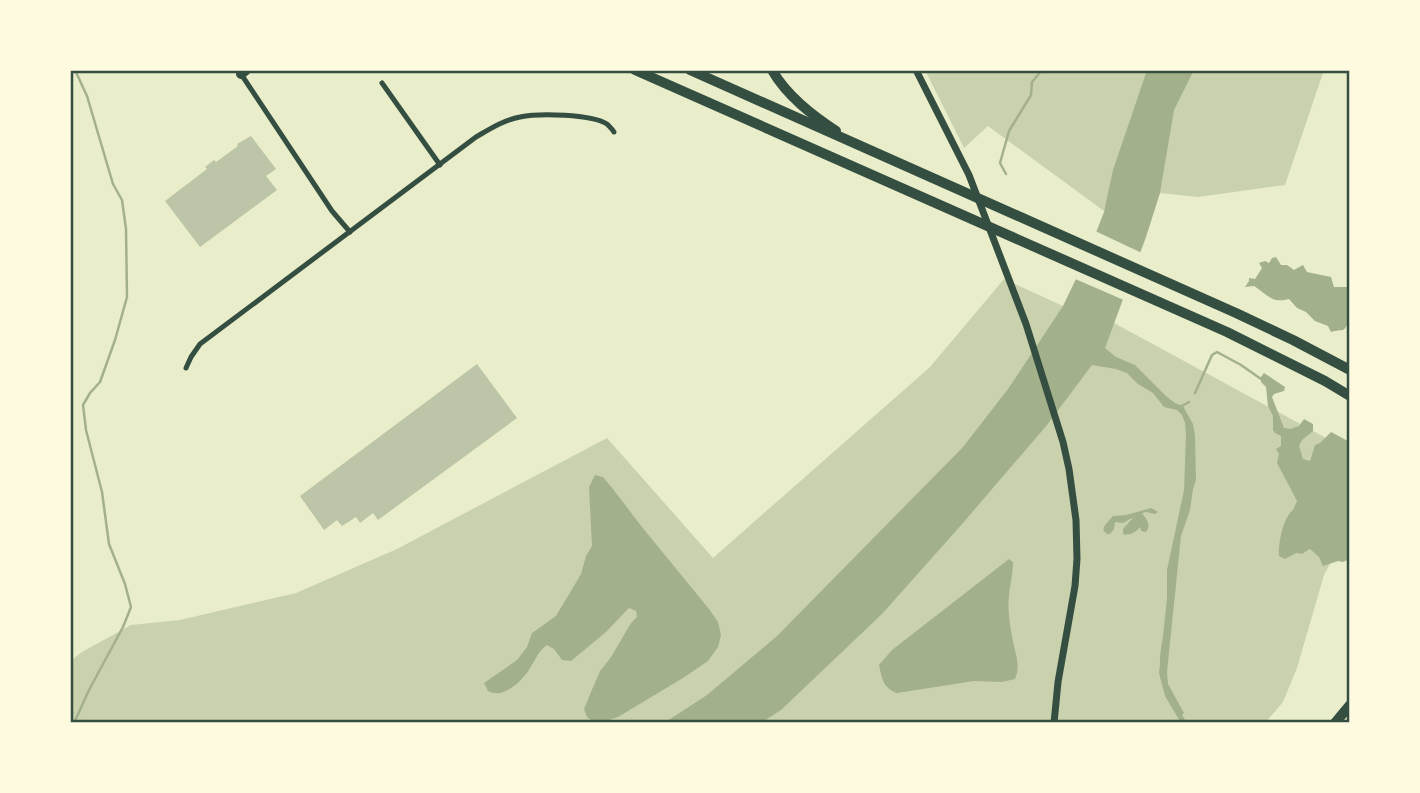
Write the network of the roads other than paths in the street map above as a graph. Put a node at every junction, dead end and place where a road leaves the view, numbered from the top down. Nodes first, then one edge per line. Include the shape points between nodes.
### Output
1 (628, 70) edge
2 (635, 70) edge
3 (690, 70) edge
4 (772, 70) edge
5 (916, 70) edge
6 (244, 72) edge
7 (382, 83) dead end
8 (662, 83) junction
9 (614, 132) dead end
10 (863, 148) junction
11 (440, 165) junction
12 (350, 232) junction
13 (186, 369) dead end
14 (1350, 370) edge
15 (1350, 396) edge
16 (1350, 705) edge
17 (1054, 723) edge
18 (1335, 723) edge

1 - 8 highway
2 - 8 highway
3 - 10 highway
4 - 10 highway via 802,106
5 - 17 street via 969,175 1026,324 1063,442 1073,490 1077,559
6 - 12 street
7 - 11 street
8 - 15 highway via 1227,332
9 - 11 street via 590,118 520,117 495,125
10 - 14 highway via 1236,313
11 - 12 street
12 - 13 street via 201,344
16 - 18 highway

